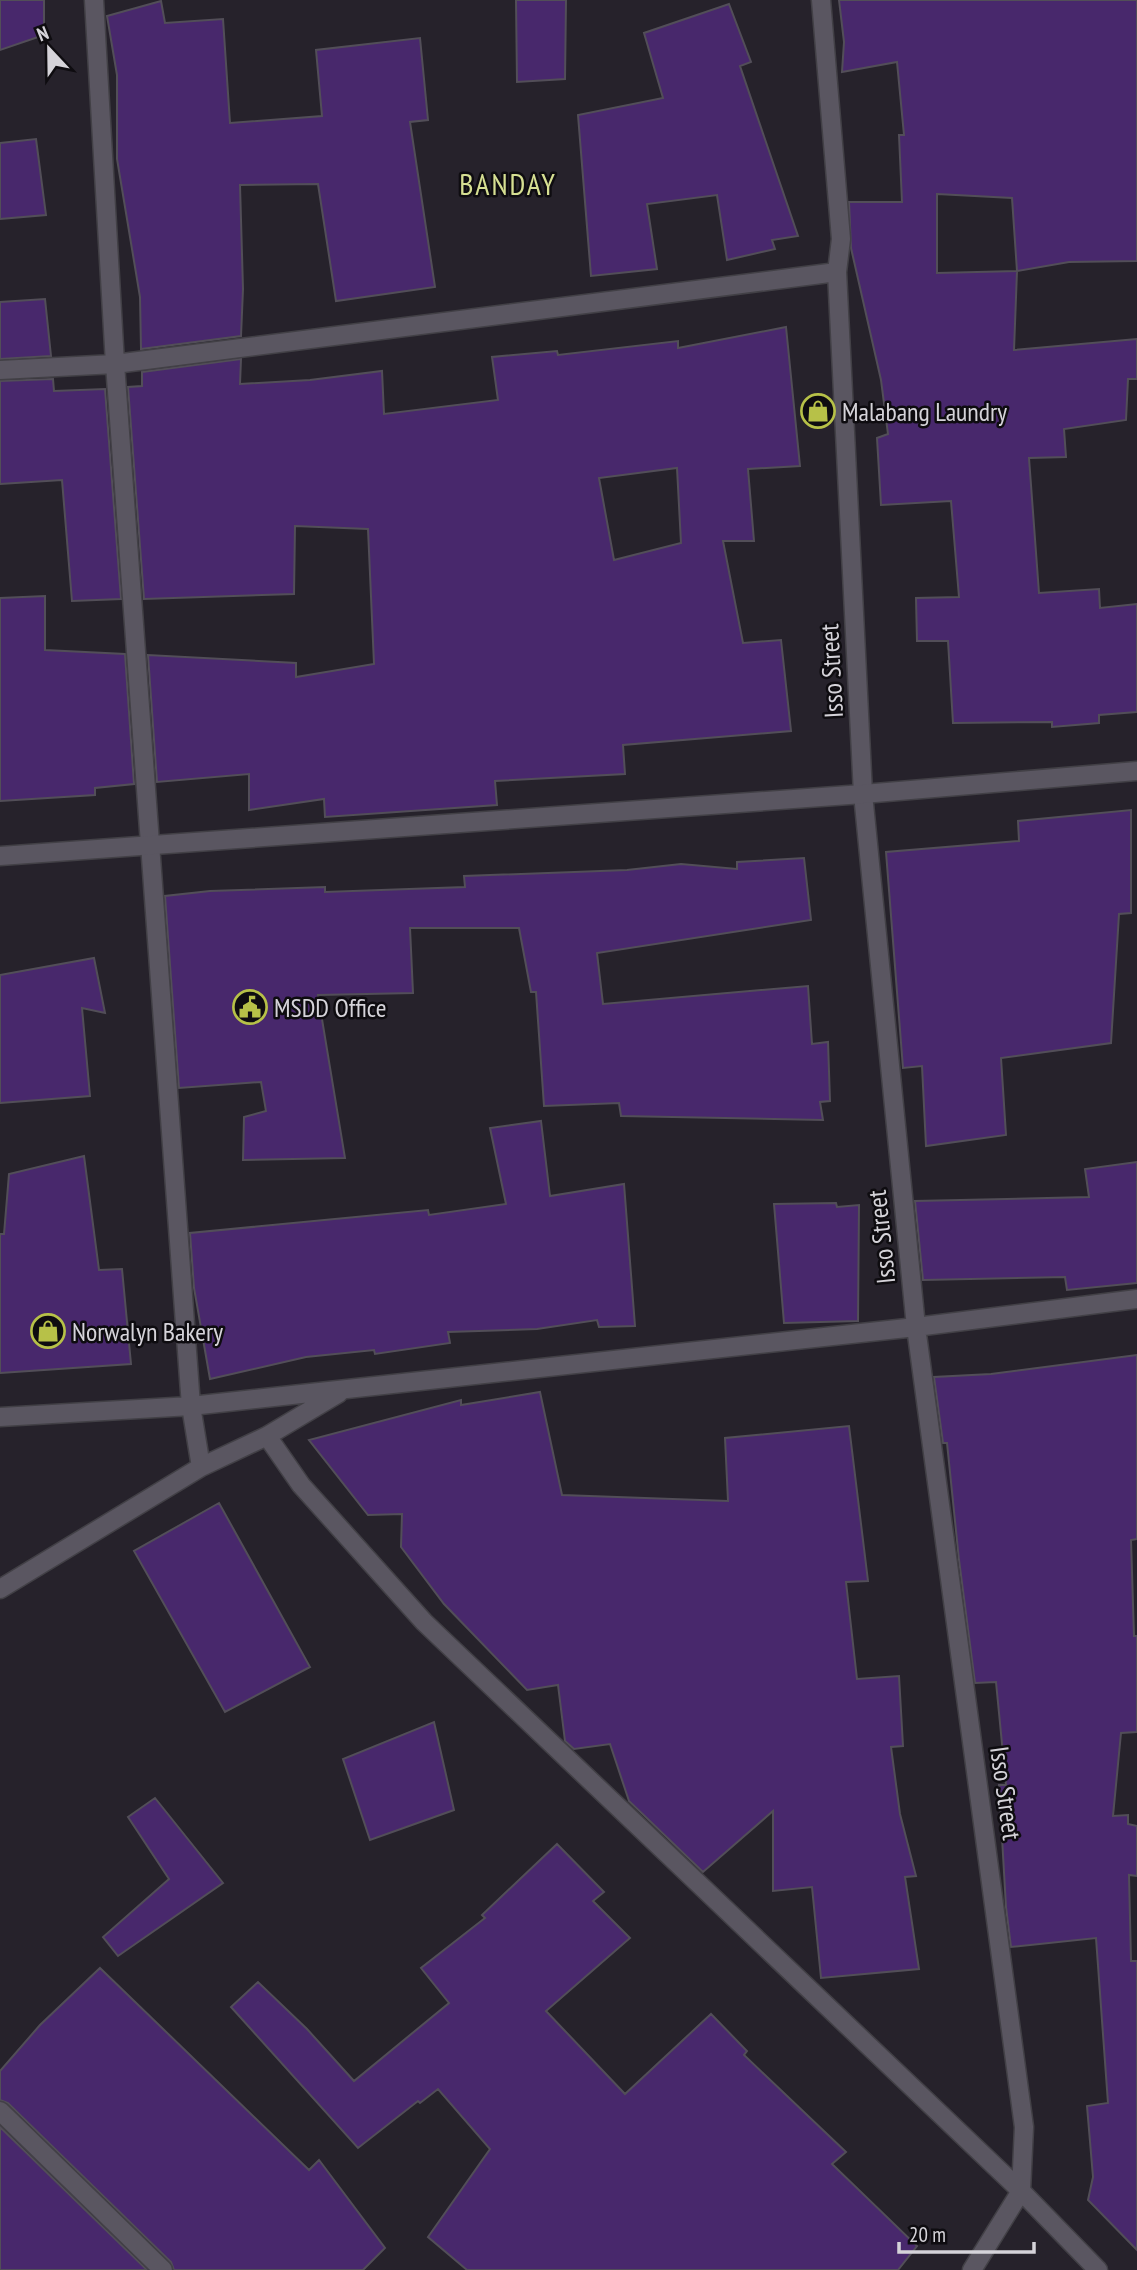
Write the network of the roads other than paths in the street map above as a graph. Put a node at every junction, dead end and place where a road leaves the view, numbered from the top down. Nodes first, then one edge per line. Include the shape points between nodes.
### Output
1 (94, 0) edge
2 (821, 0) edge
3 (837, 272) junction
4 (115, 364) junction
5 (0, 370) edge
6 (1137, 771) edge
7 (863, 793) junction
8 (150, 846) junction
9 (0, 856) edge
10 (1137, 1299) edge
11 (916, 1326) junction
12 (344, 1390) junction
13 (191, 1406) junction
14 (0, 1417) edge
15 (267, 1436) junction
16 (201, 1466) junction
17 (0, 1589) edge
18 (0, 2111) edge
19 (1021, 2191) junction
20 (163, 2270) edge
21 (972, 2270) edge
22 (1098, 2270) edge

1 - 4 street
2 - 3 street, Isso Street via 841,239
3 - 4 street
3 - 7 street, Isso Street
4 - 5 street
4 - 8 street
6 - 7 street
7 - 8 street
7 - 11 street, Isso Street
8 - 9 street
8 - 13 street
10 - 11 street
11 - 12 street
11 - 19 street, Isso Street via 1024,2127
12 - 13 street
12 - 15 street
13 - 14 street
13 - 16 street
15 - 16 street
15 - 19 street via 301,1485 424,1622
16 - 17 street
18 - 20 street
19 - 21 street
19 - 22 street

